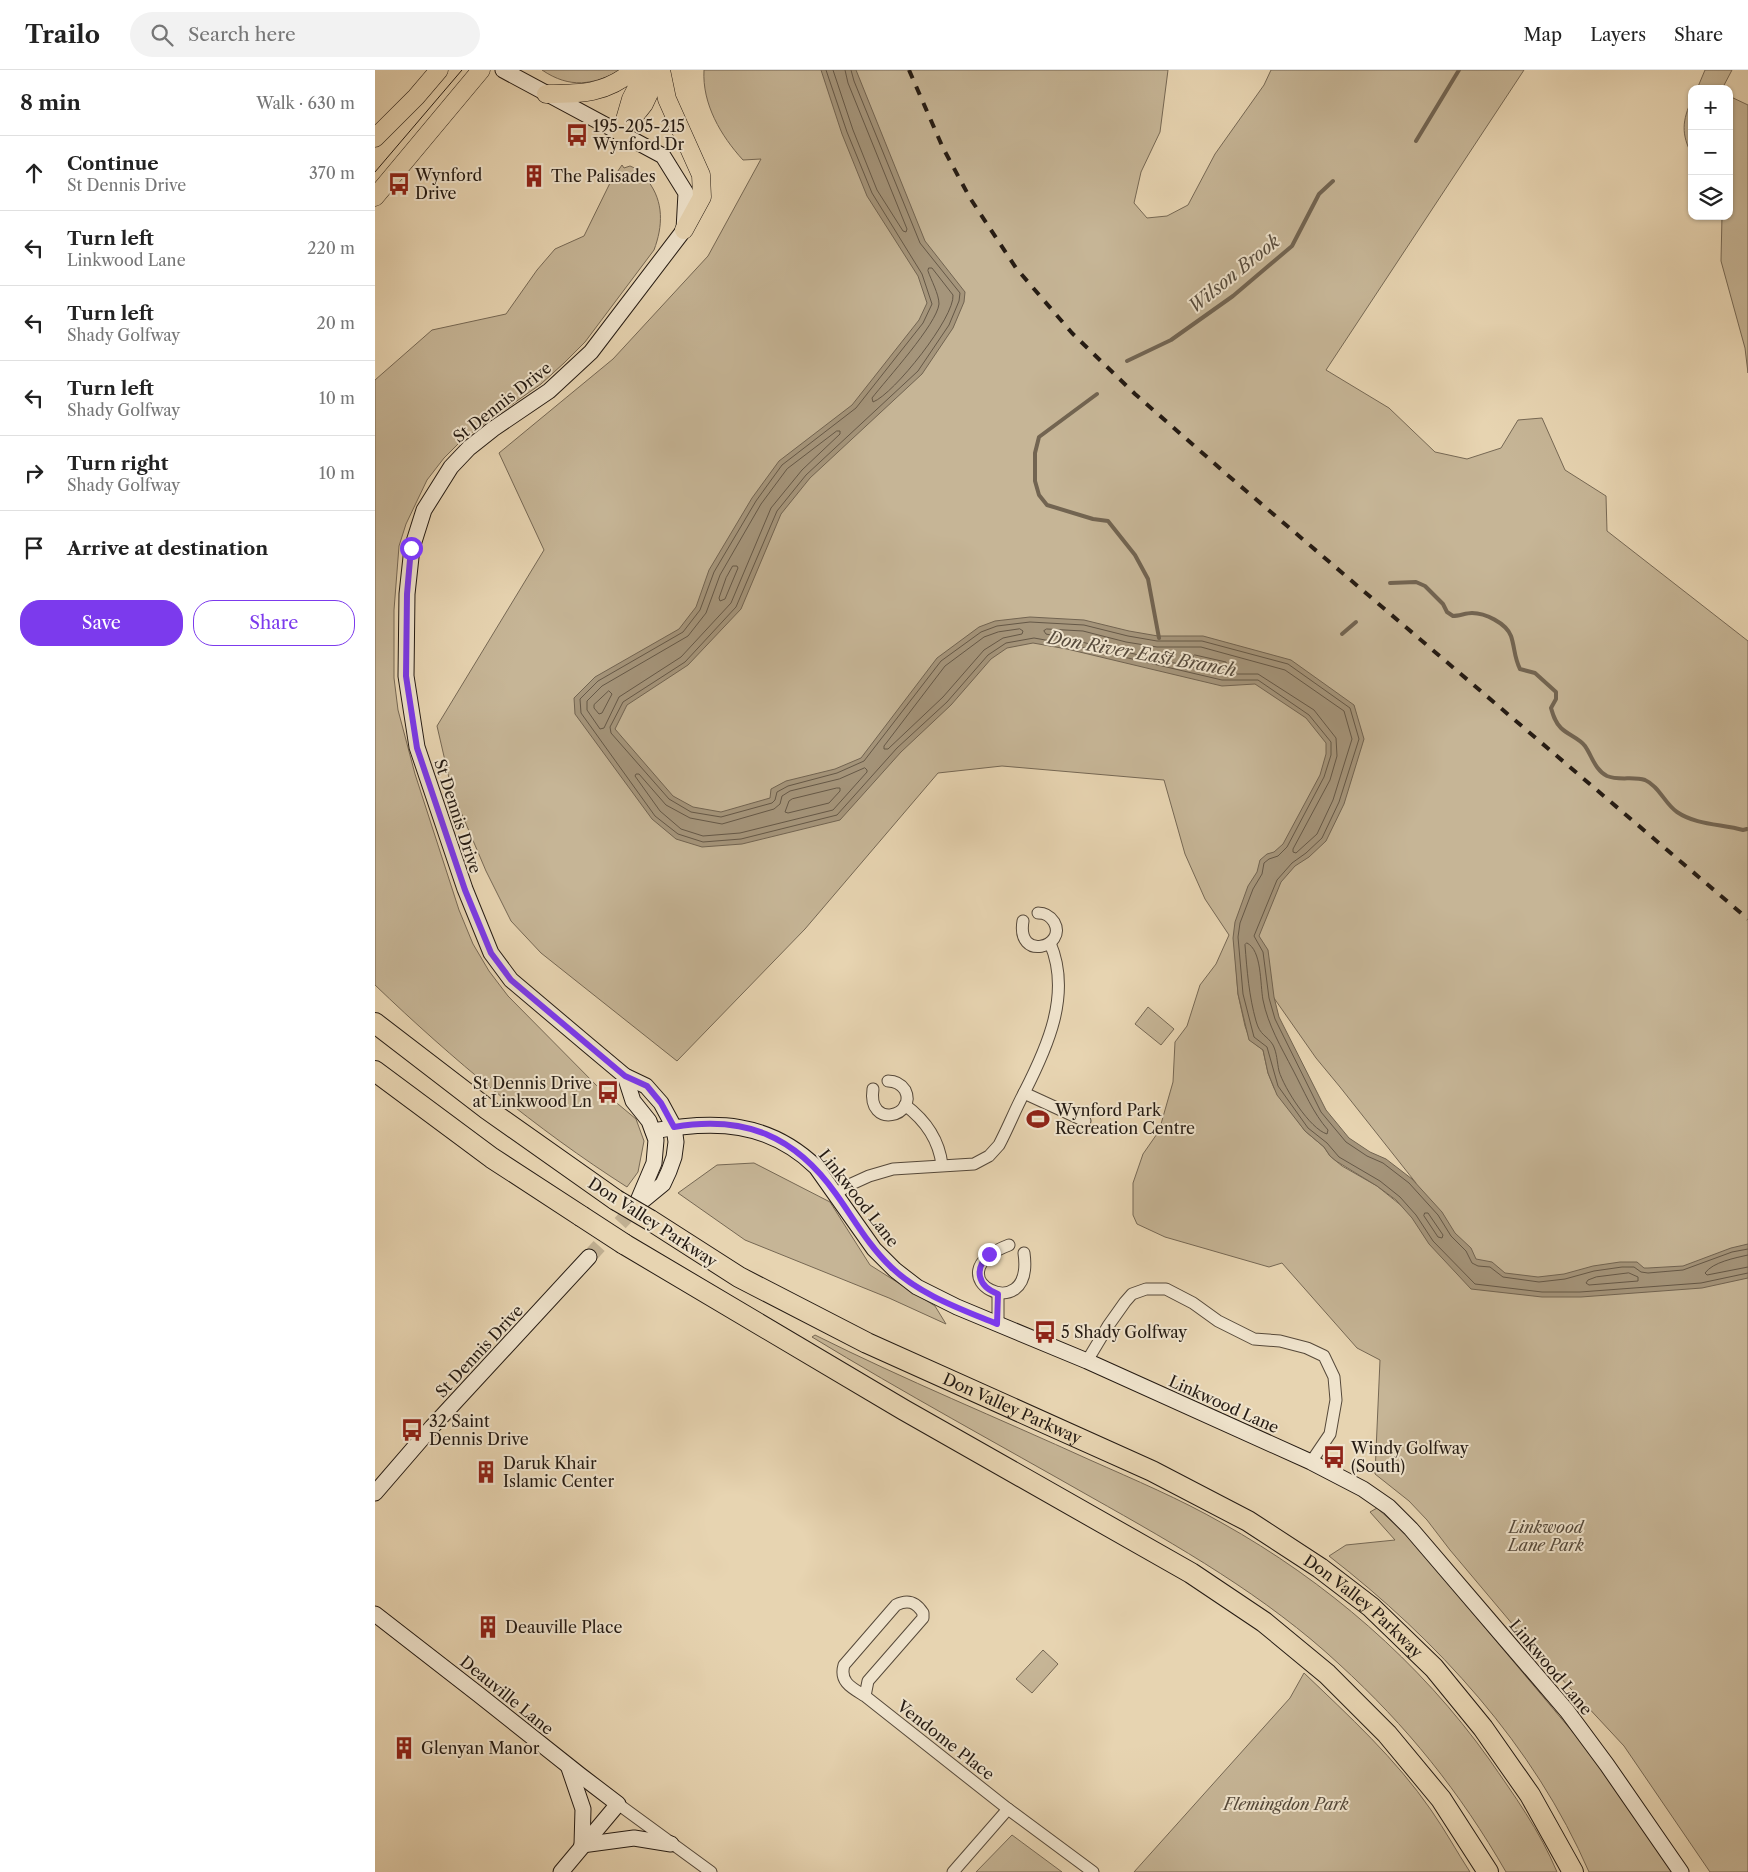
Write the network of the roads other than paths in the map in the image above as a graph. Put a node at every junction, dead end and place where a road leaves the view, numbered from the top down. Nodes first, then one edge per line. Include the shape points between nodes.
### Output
1 (481, 70) edge
2 (503, 70) edge
3 (635, 70) edge
4 (646, 70) edge
5 (661, 70) edge
6 (434, 76) edge
7 (546, 94) junction
8 (621, 133) junction
9 (375, 138) edge
10 (375, 197) edge
11 (684, 230) junction
12 (1038, 913) dead end
13 (1023, 921) dead end
14 (1050, 943) junction
15 (375, 1023) edge
16 (375, 1071) edge
17 (625, 1076) junction
18 (888, 1081) dead end
19 (873, 1089) dead end
20 (1024, 1093) junction
21 (905, 1105) junction
22 (1085, 1121) dead end
23 (674, 1127) junction
24 (653, 1131) junction
25 (942, 1165) junction
26 (836, 1194) junction
27 (1009, 1245) dead end
28 (1024, 1253) dead end
29 (589, 1257) tunnel mouth
30 (998, 1294) junction
31 (997, 1324) junction
32 (1087, 1361) junction
33 (1311, 1462) junction
34 (375, 1493) edge
35 (375, 1614) edge
36 (865, 1696) junction
37 (568, 1766) junction
38 (618, 1804) junction
39 (1008, 1809) junction
40 (671, 1844) junction
41 (582, 1845) junction
42 (561, 1872) edge
43 (711, 1872) edge
44 (953, 1872) edge
45 (1093, 1872) edge
46 (1488, 1872) edge
47 (1573, 1872) edge
48 (1681, 1872) edge

1 - 10 main road
2 - 7 street
3 - 7 main road via 595,92
4 - 8 main road via 631,99
5 - 8 main road via 644,104
5 - 11 main road via 667,100 701,174 702,197
6 - 9 main road
7 - 8 street
8 - 11 street via 663,156 686,193
11 - 17 street, St Dennis Drive via 591,352 549,391 493,429 451,467 424,510 411,548 409,565 406,676 417,748 465,890 491,953 511,980
12 - 14 street via 1051,917 1056,925
13 - 14 street via 1024,939 1031,946 1041,947
14 - 20 street via 1058,970 1058,1003 1047,1042
15 - 47 highway, Don Valley Parkway, bridge via 487,1109 616,1200 739,1276 867,1344 1152,1471 1248,1521 1320,1568 1371,1607 1434,1668 1483,1728 1530,1795
16 - 46 highway, Don Valley Parkway, bridge via 492,1158 624,1244 904,1410 1191,1573 1264,1622 1327,1674 1387,1734 1441,1799
17 - 23 street, St Dennis Drive via 647,1086
17 - 24 street, St Dennis Drive via 633,1101
18 - 21 street via 899,1083 905,1089
19 - 21 street via 873,1103 884,1115 900,1112
20 - 22 street
20 - 25 street via 993,1153 974,1164
21 - 25 street via 929,1129
23 - 24 street, Linkwood Lane
23 - 24 street, St Dennis Drive via 674,1157 663,1184 635,1207 654,1163 656,1140
23 - 26 street, Linkwood Lane via 737,1126 773,1137 804,1156
25 - 26 street via 869,1176
26 - 31 street, Linkwood Lane via 870,1244 900,1275 944,1301
27 - 30 street via 989,1254 979,1268 983,1285
28 - 30 street via 1026,1266 1017,1287
29 - 34 street, St Dennis Drive
30 - 31 street
31 - 32 street, Linkwood Lane
32 - 33 street, Linkwood Lane
32 - 33 street via 1125,1302 1132,1294 1146,1289 1166,1289 1254,1340 1280,1341 1307,1348 1324,1356 1334,1377 1336,1400 1330,1434
33 - 48 street, Linkwood Lane via 1368,1492 1411,1529 1567,1711
35 - 37 street, Deauville Lane
36 - 36 street, Vendome Place via 845,1683 844,1665 896,1605 909,1601 921,1609 923,1618 867,1681
36 - 39 street, Vendome Place
37 - 38 street, Deauville Lane
37 - 41 street via 583,1809
38 - 40 street
38 - 41 street
39 - 44 street
39 - 45 street, Vendome Place
40 - 41 street via 634,1838
40 - 43 street
41 - 42 street

